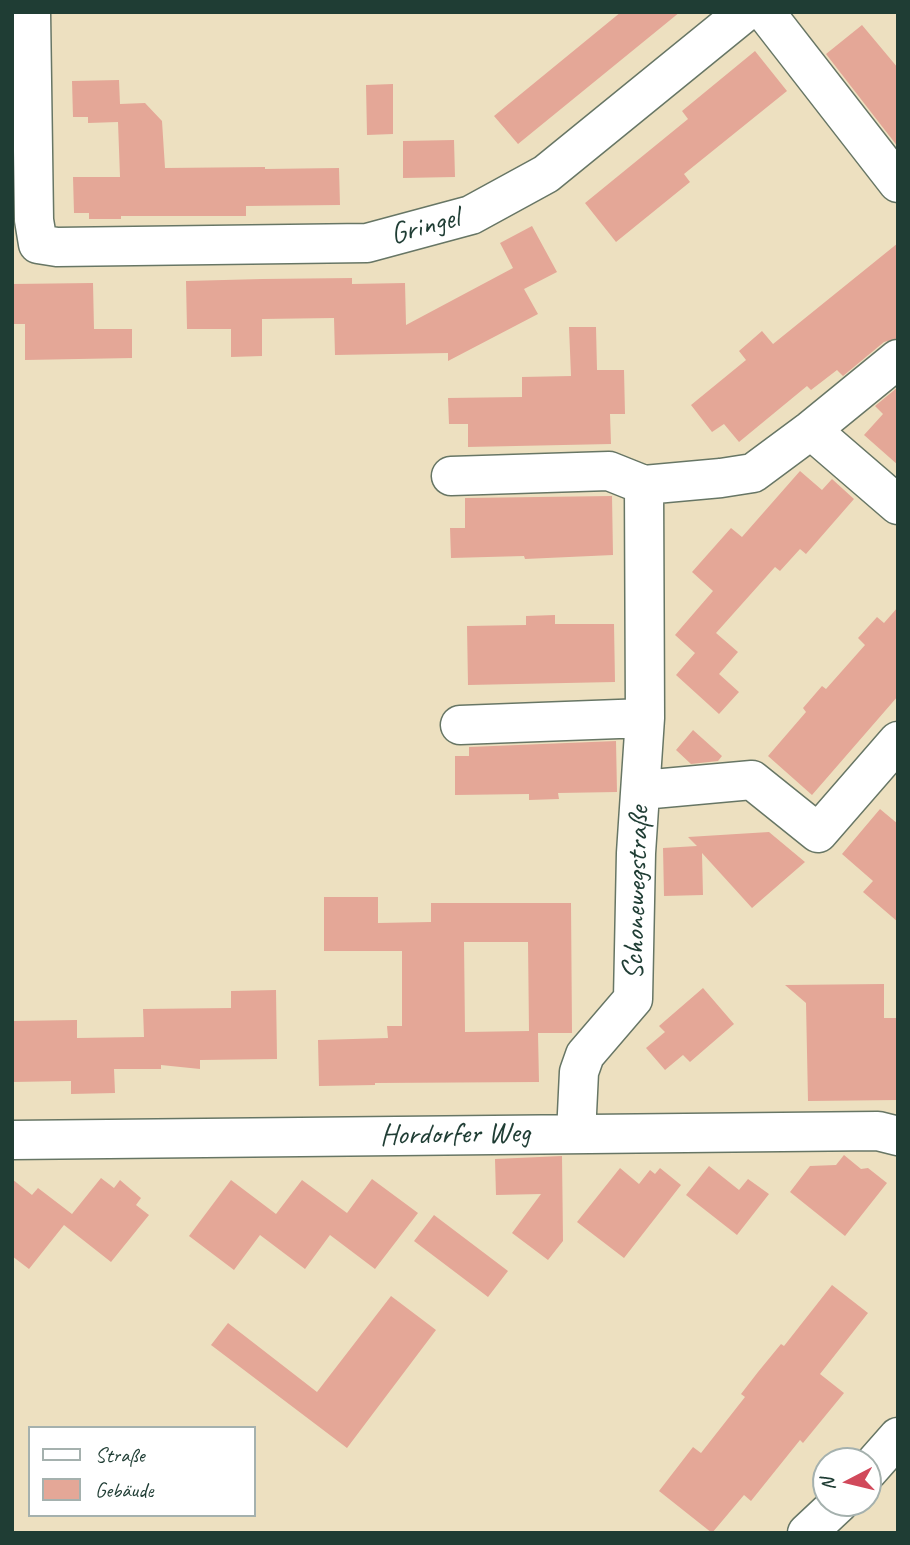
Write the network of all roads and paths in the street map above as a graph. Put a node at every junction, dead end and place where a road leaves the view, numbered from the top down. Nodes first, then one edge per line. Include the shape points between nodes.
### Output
1 (31, 12) edge
2 (745, 12) edge
3 (765, 12) edge
4 (898, 183) edge
5 (898, 359) edge
6 (811, 430) junction
7 (451, 475) dead end
8 (645, 485) junction
9 (898, 505) edge
10 (645, 718) junction
11 (460, 725) dead end
12 (898, 741) edge
13 (642, 790) junction
14 (576, 1134) junction
15 (898, 1136) edge
16 (12, 1140) edge
17 (898, 1437) edge
18 (882, 1456) edge
19 (824, 1517) edge
20 (807, 1533) edge

1 - 2 street, Gringel via 34,220 38,244 57,247 367,243 471,215 546,174
3 - 4 street
5 - 6 street
6 - 8 street via 753,473
6 - 9 street
7 - 8 street via 608,471
8 - 10 street, Schonewegstraße
10 - 11 street
10 - 13 street, Schonewegstraße
12 - 13 street via 818,833 752,780
13 - 14 street, Schonewegstraße via 633,999 585,1055 579,1072
14 - 15 street, Hordorfer Weg via 878,1131
14 - 16 street, Hordorfer Weg
17 - 18 street
19 - 20 street

